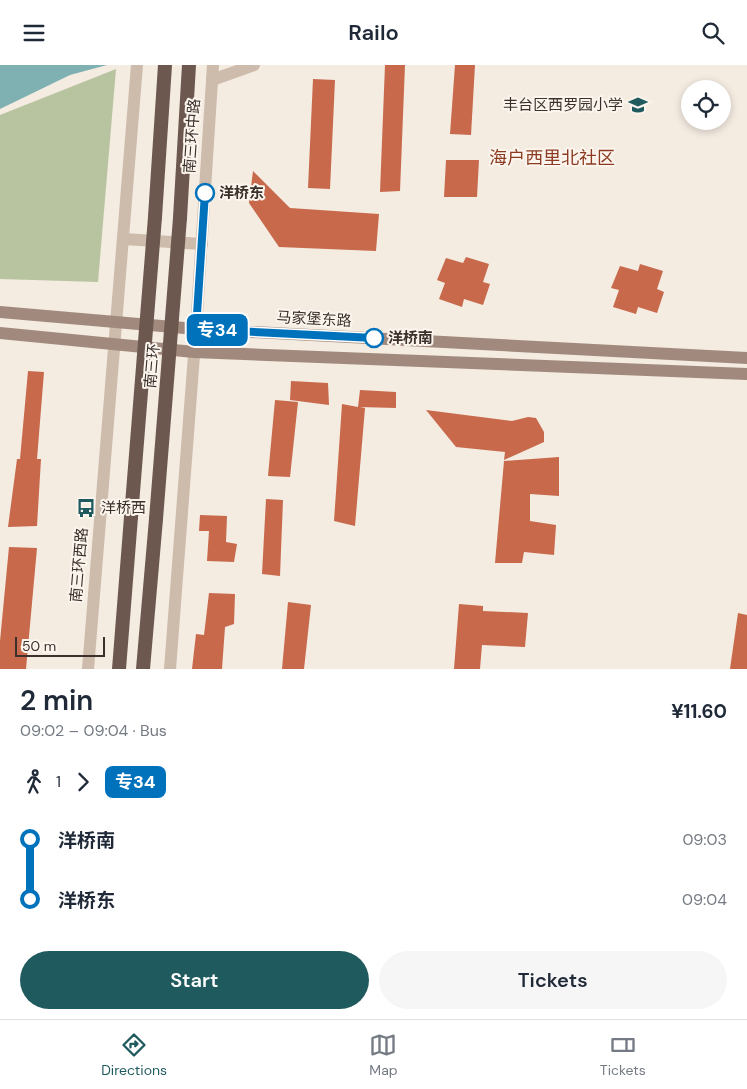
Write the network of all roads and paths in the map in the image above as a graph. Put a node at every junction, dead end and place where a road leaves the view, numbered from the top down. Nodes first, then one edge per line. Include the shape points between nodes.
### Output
1 (137, 65) edge
2 (164, 65) edge
3 (189, 65) edge
4 (213, 65) edge
5 (254, 65) edge
6 (212, 80) junction
7 (124, 239) junction
8 (202, 244) junction
9 (0, 311) edge
10 (117, 321) junction
11 (196, 329) junction
12 (0, 333) edge
13 (115, 343) junction
14 (194, 352) junction
15 (747, 358) edge
16 (747, 374) edge
17 (88, 669) edge
18 (119, 669) edge
19 (143, 669) edge
20 (170, 669) edge

1 - 7 street
2 - 18 highway, 南三环, bridge
3 - 19 highway, 南三环, bridge via 180,218
4 - 6 street, 南三环中路
5 - 6 street
6 - 8 street, 南三环中路
7 - 8 street
7 - 10 street
8 - 11 street, 南三环中路
9 - 10 main road, 马家堡东路
10 - 11 main road, 马家堡东路
10 - 13 street, 南三环西路
11 - 14 street, 南三环中路
11 - 15 main road, 马家堡东路
12 - 13 main road
13 - 14 main road
13 - 17 street, 南三环西路
14 - 16 main road
14 - 20 street

